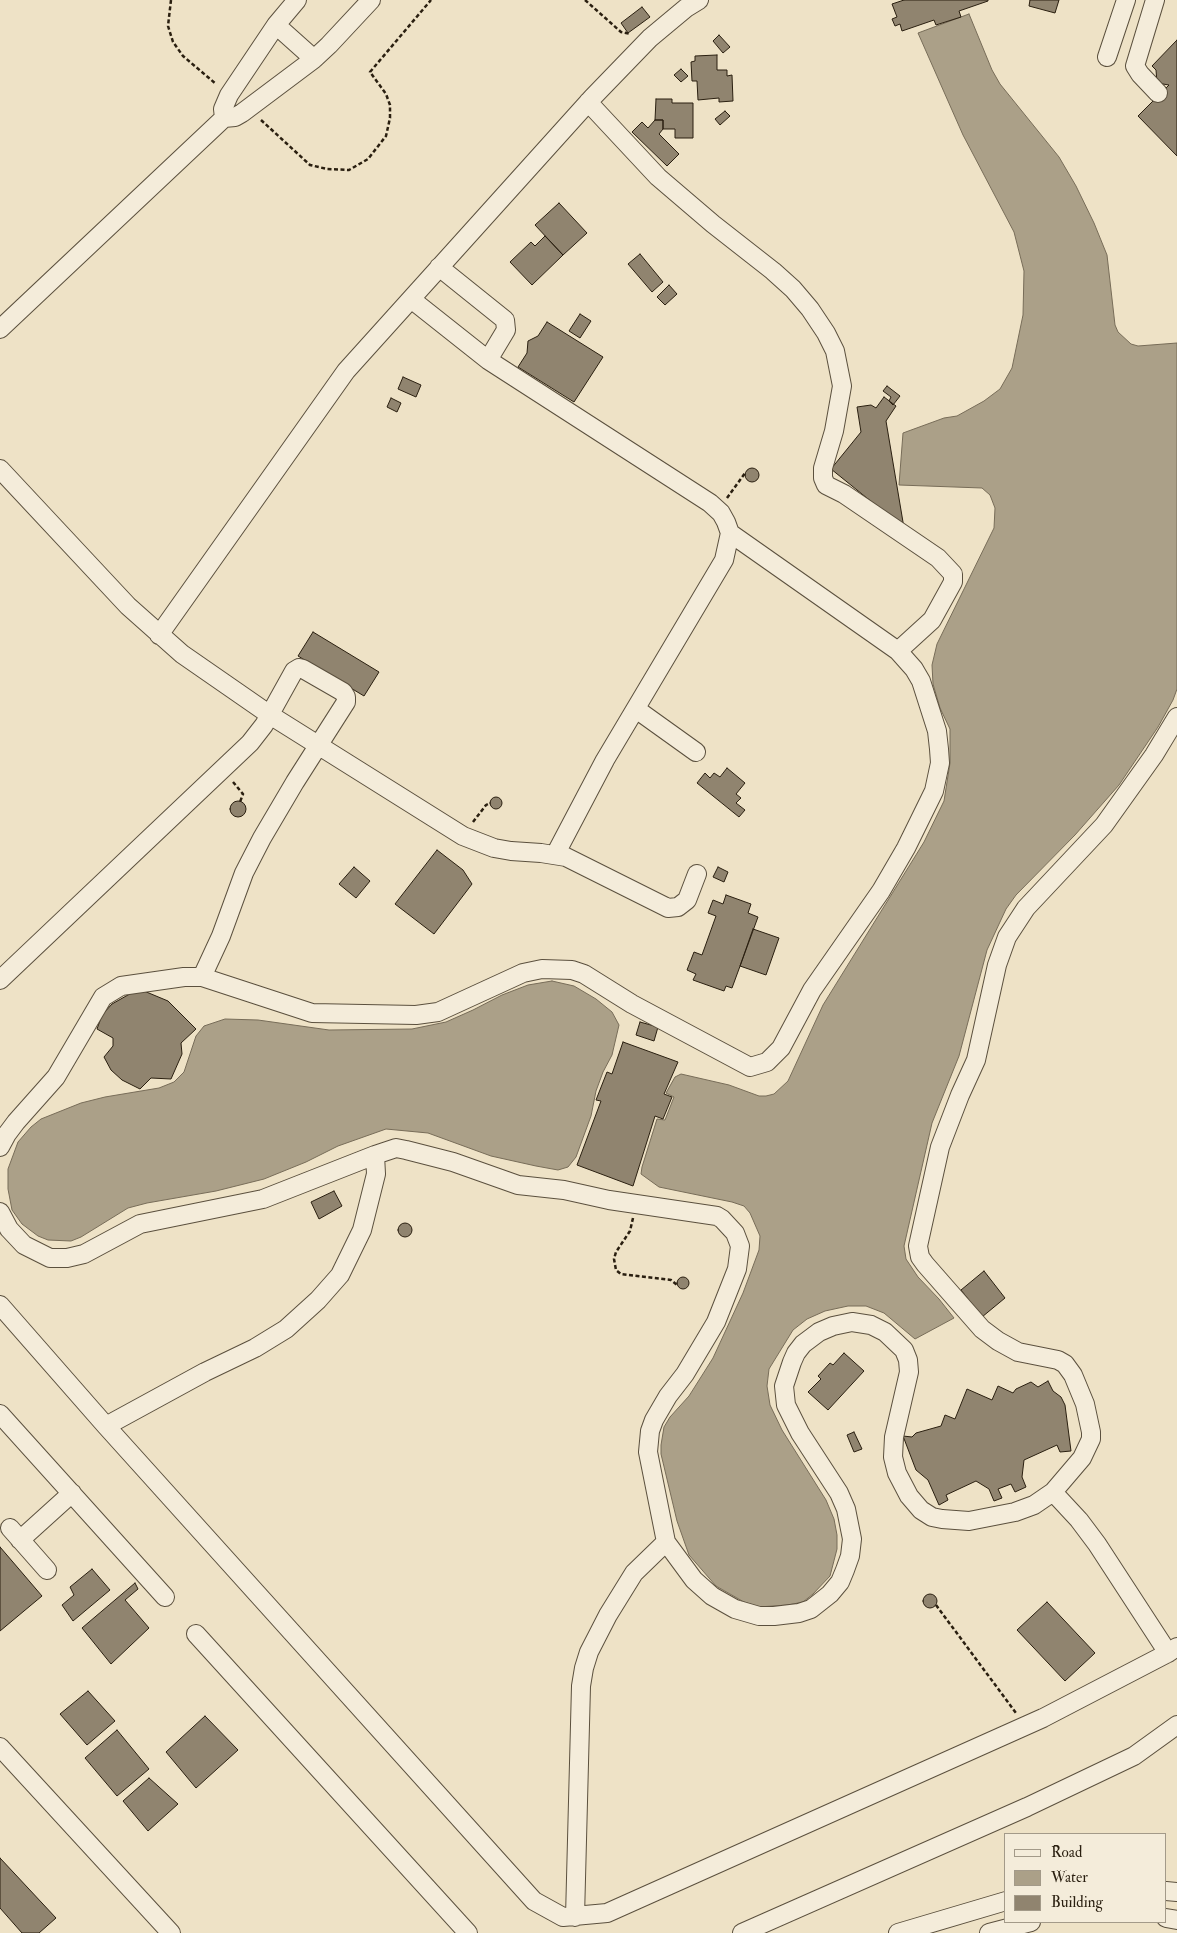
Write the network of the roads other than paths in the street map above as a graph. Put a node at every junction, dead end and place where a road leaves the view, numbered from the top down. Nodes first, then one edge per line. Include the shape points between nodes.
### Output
1 (297, 0) edge
2 (371, 0) edge
3 (699, 0) edge
4 (1126, 0) edge
5 (1155, 0) edge
6 (276, 24) junction
7 (1107, 57) dead end
8 (314, 60) junction
9 (1158, 93) dead end
10 (588, 102) junction
11 (224, 118) junction
12 (438, 267) junction
13 (411, 299) junction
14 (0, 329) edge
15 (488, 360) junction
16 (0, 469) edge
17 (730, 534) junction
18 (159, 635) junction
19 (898, 651) junction
20 (636, 708) junction
21 (270, 715) junction
22 (1177, 717) edge
23 (319, 746) junction
24 (696, 752) dead end
25 (555, 854) junction
26 (697, 874) dead end
27 (202, 977) junction
28 (0, 980) edge
29 (0, 1147) edge
30 (375, 1155) junction
31 (0, 1212) edge
32 (0, 1305) edge
33 (0, 1414) edge
34 (106, 1426) junction
35 (1053, 1492) junction
36 (72, 1494) junction
37 (666, 1542) junction
38 (47, 1570) dead end
39 (165, 1597) dead end
40 (196, 1634) dead end
41 (1172, 1650) edge
42 (1177, 1725) edge
43 (0, 1747) edge
44 (1004, 1902) edge
45 (574, 1917) junction
46 (1027, 1923) edge
47 (171, 1933) edge
48 (468, 1933) edge
49 (742, 1933) edge
50 (898, 1933) edge
51 (989, 1933) edge

1 - 6 street
2 - 8 street
3 - 10 street via 650,38
4 - 7 street
5 - 9 street via 1135,66
6 - 8 street
6 - 11 street via 229,95 223,109
8 - 11 street via 249,108 234,117
10 - 12 street
10 - 19 street via 658,177 793,289 826,333 835,351 842,386 823,468 826,485 938,558 953,574 953,582 932,620
11 - 14 street
12 - 13 street
12 - 15 street via 505,320 506,330
13 - 15 street
13 - 18 street via 346,371
15 - 17 street via 710,503 726,522
16 - 18 street
17 - 19 street
17 - 20 street via 724,560
18 - 21 street
19 - 27 street via 921,681 937,731 940,763 934,791 881,891 812,990 781,1048 767,1062 750,1067 572,970 542,969 523,973 438,1012 416,1015 312,1013
20 - 24 street
20 - 25 street
21 - 23 street
21 - 23 street via 294,671 299,668 343,692 346,702
21 - 28 street via 250,743
22 - 35 street via 1154,756 1104,825 1026,908 1007,937 997,965 976,1060 940,1147 918,1246 925,1264 982,1329 1018,1352 1058,1360 1073,1375 1086,1404 1090,1439 1082,1458
23 - 25 street via 463,836 494,848
23 - 27 street via 249,864
25 - 26 street via 668,908 678,907 687,900
27 - 29 street via 121,986 107,993 56,1077 16,1122
30 - 31 street via 263,1199 140,1224 84,1254 67,1258 50,1258 24,1244 9,1229
30 - 34 street via 376,1174 362,1230 340,1275 318,1300 286,1330
30 - 37 street via 396,1148 453,1162 518,1185 717,1216 729,1225 740,1246 737,1269 716,1322 668,1396 650,1431 648,1452
32 - 34 street
33 - 36 street
34 - 45 street via 534,1902 563,1918
35 - 37 street via 1034,1505 1015,1512 969,1521 942,1520 921,1510 909,1496 893,1458 894,1437 909,1372 908,1360 904,1350 885,1332 872,1325 852,1322 819,1332 803,1344 786,1375 784,1386 790,1415 838,1493 850,1525 850,1556 840,1582 830,1594 811,1609 799,1613 774,1616 747,1613 705,1590
35 - 41 street via 1079,1520
36 - 38 street via 15,1534
36 - 39 street
37 - 45 street via 634,1572 598,1634 584,1668
40 - 48 street
41 - 45 street via 1025,1726 607,1913
42 - 49 street via 1134,1756
43 - 47 street
44 - 50 street
46 - 51 street

